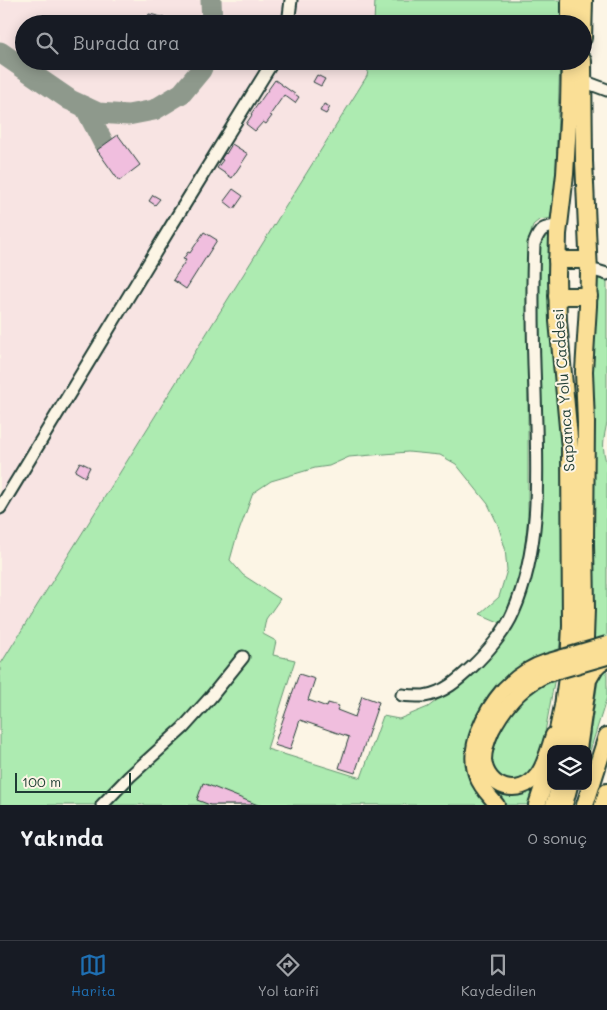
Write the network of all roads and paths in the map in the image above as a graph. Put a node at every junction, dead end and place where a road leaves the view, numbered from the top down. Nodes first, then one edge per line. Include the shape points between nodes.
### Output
1 (291, 0) edge
2 (570, 0) edge
3 (584, 0) edge
4 (289, 15) edge
5 (570, 15) edge
6 (584, 15) edge
7 (267, 70) edge
8 (570, 70) edge
9 (583, 70) edge
10 (583, 81) junction
11 (607, 90) edge
12 (559, 226) junction
13 (557, 260) junction
14 (589, 266) junction
15 (607, 274) edge
16 (558, 296) junction
17 (588, 296) junction
18 (0, 508) edge
19 (607, 644) edge
20 (243, 657) dead end
21 (607, 658) edge
22 (547, 668) junction
23 (402, 695) dead end
24 (564, 706) junction
25 (607, 736) edge
26 (555, 745) edge
27 (570, 745) edge
28 (580, 745) edge
29 (547, 775) edge
30 (559, 790) edge
31 (569, 790) edge
32 (607, 792) edge
33 (102, 805) edge
34 (497, 805) edge
35 (537, 805) edge
36 (554, 805) edge
37 (565, 805) edge
38 (585, 805) edge
39 (602, 805) edge

1 - 4 street
2 - 5 highway
3 - 6 highway
7 - 18 street
8 - 12 highway, Sapanca Yolu Caddesi
9 - 10 highway, Sapanca Yolu Caddesi
10 - 11 street
10 - 14 highway, Sapanca Yolu Caddesi
12 - 13 highway, Sapanca Yolu Caddesi
12 - 23 street via 542,229 534,244 537,465 532,545 524,584 513,614 496,640 454,684 423,696
13 - 14 highway
13 - 16 highway, Sapanca Yolu Caddesi
14 - 15 street
14 - 17 highway, Sapanca Yolu Caddesi
16 - 17 highway
16 - 24 highway, Sapanca Yolu Caddesi via 570,448 571,626
17 - 27 highway, Sapanca Yolu Caddesi via 584,371 585,638
19 - 22 main road, bridge
20 - 33 street via 183,728
21 - 22 main road, bridge
21 - 28 main road via 589,680
22 - 24 main road via 519,692 503,711 488,738 486,767 499,785 520,787 537,776
22 - 34 main road via 523,673 505,688 487,714 476,740 474,769 481,785
24 - 26 highway, Sapanca Yolu Caddesi
25 - 38 highway
29 - 35 highway
30 - 36 highway
31 - 37 main road
32 - 39 highway

